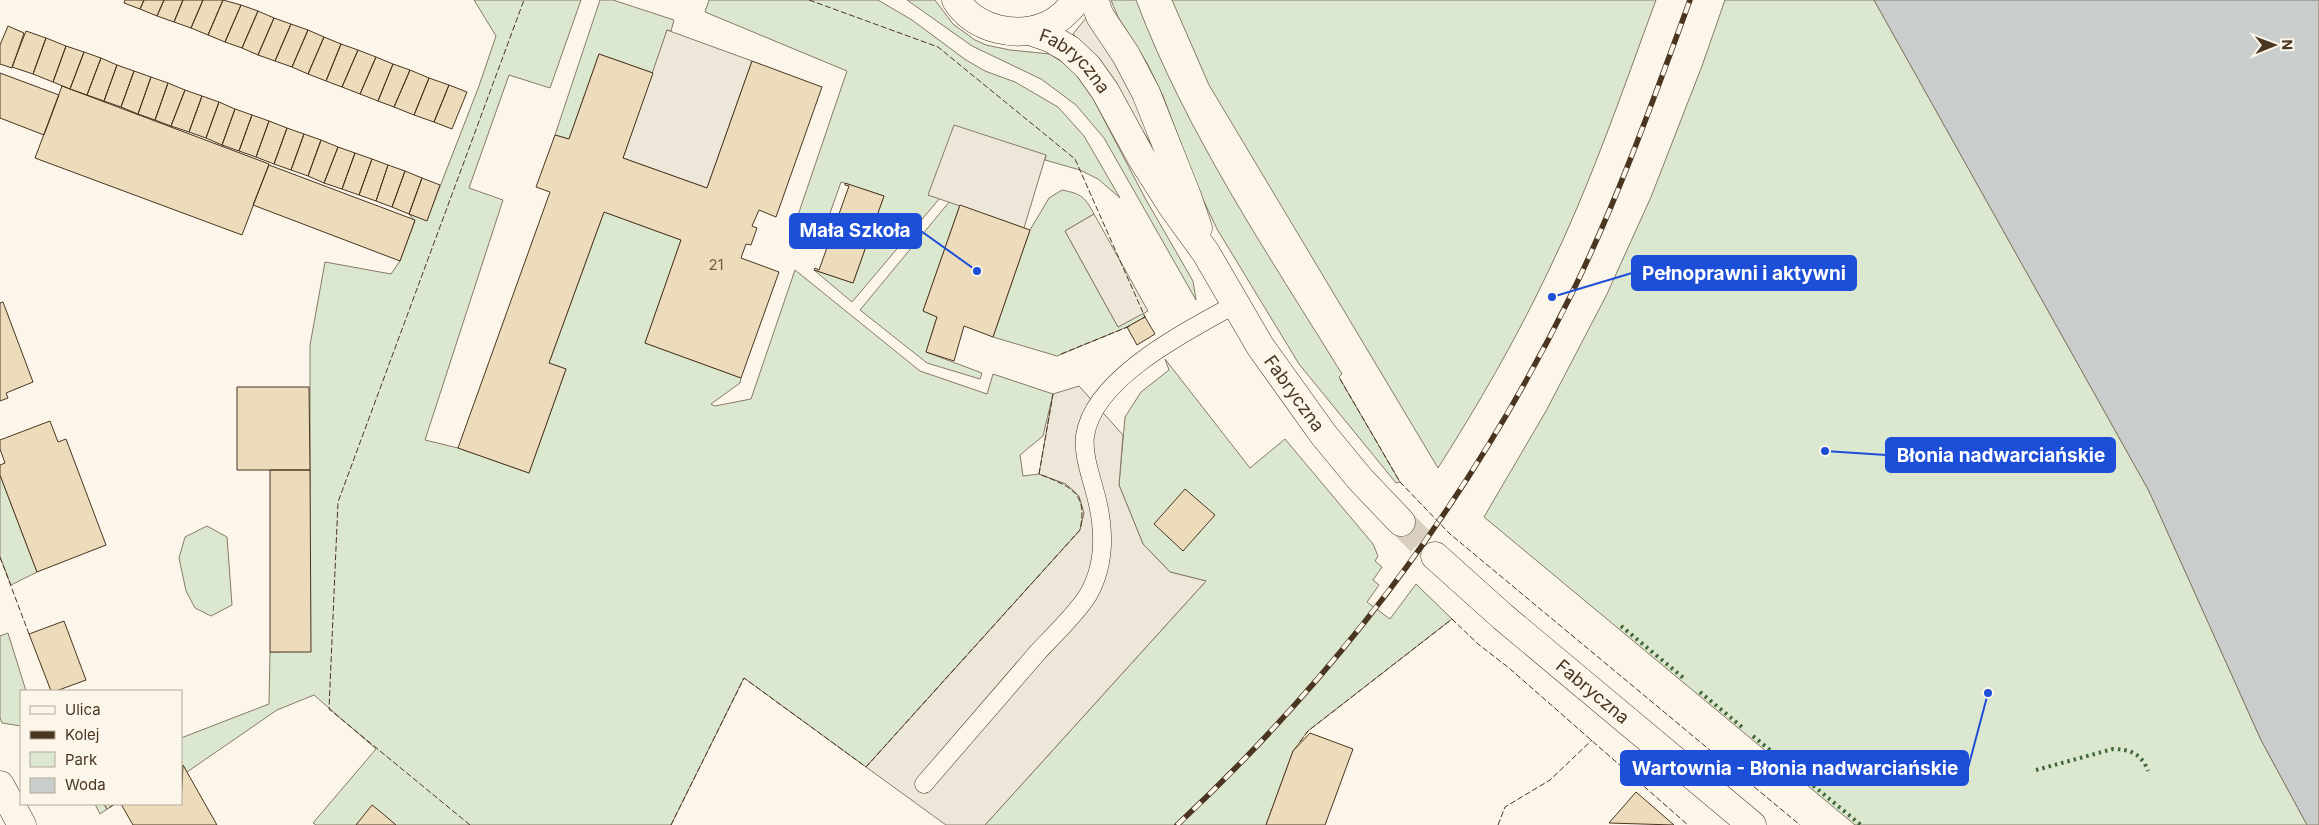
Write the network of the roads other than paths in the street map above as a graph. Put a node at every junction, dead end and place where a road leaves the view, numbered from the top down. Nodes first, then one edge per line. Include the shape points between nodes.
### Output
1 (956, 0) edge
2 (1077, 0) edge
3 (1094, 0) edge
4 (1030, 31) junction
5 (1206, 254) junction
6 (1234, 305) junction
7 (1401, 522) tunnel mouth
8 (1435, 556) tunnel mouth
9 (924, 784) dead end
10 (0, 786) edge
11 (22, 825) edge
12 (1752, 825) edge

1 - 4 street via 970,16 983,24 998,30
2 - 4 street via 1066,14 1049,25
3 - 5 street, Fabryczna via 1100,16 1146,93
4 - 5 street, Fabryczna via 1069,49 1088,67 1105,90 1141,157
5 - 6 street, Fabryczna
6 - 7 street, Fabryczna via 1323,434
6 - 9 lane via 1152,354 1116,382 1096,407 1084,445 1101,514 1103,542 1102,555 1088,595
8 - 12 street, Fabryczna via 1503,617
10 - 11 street

